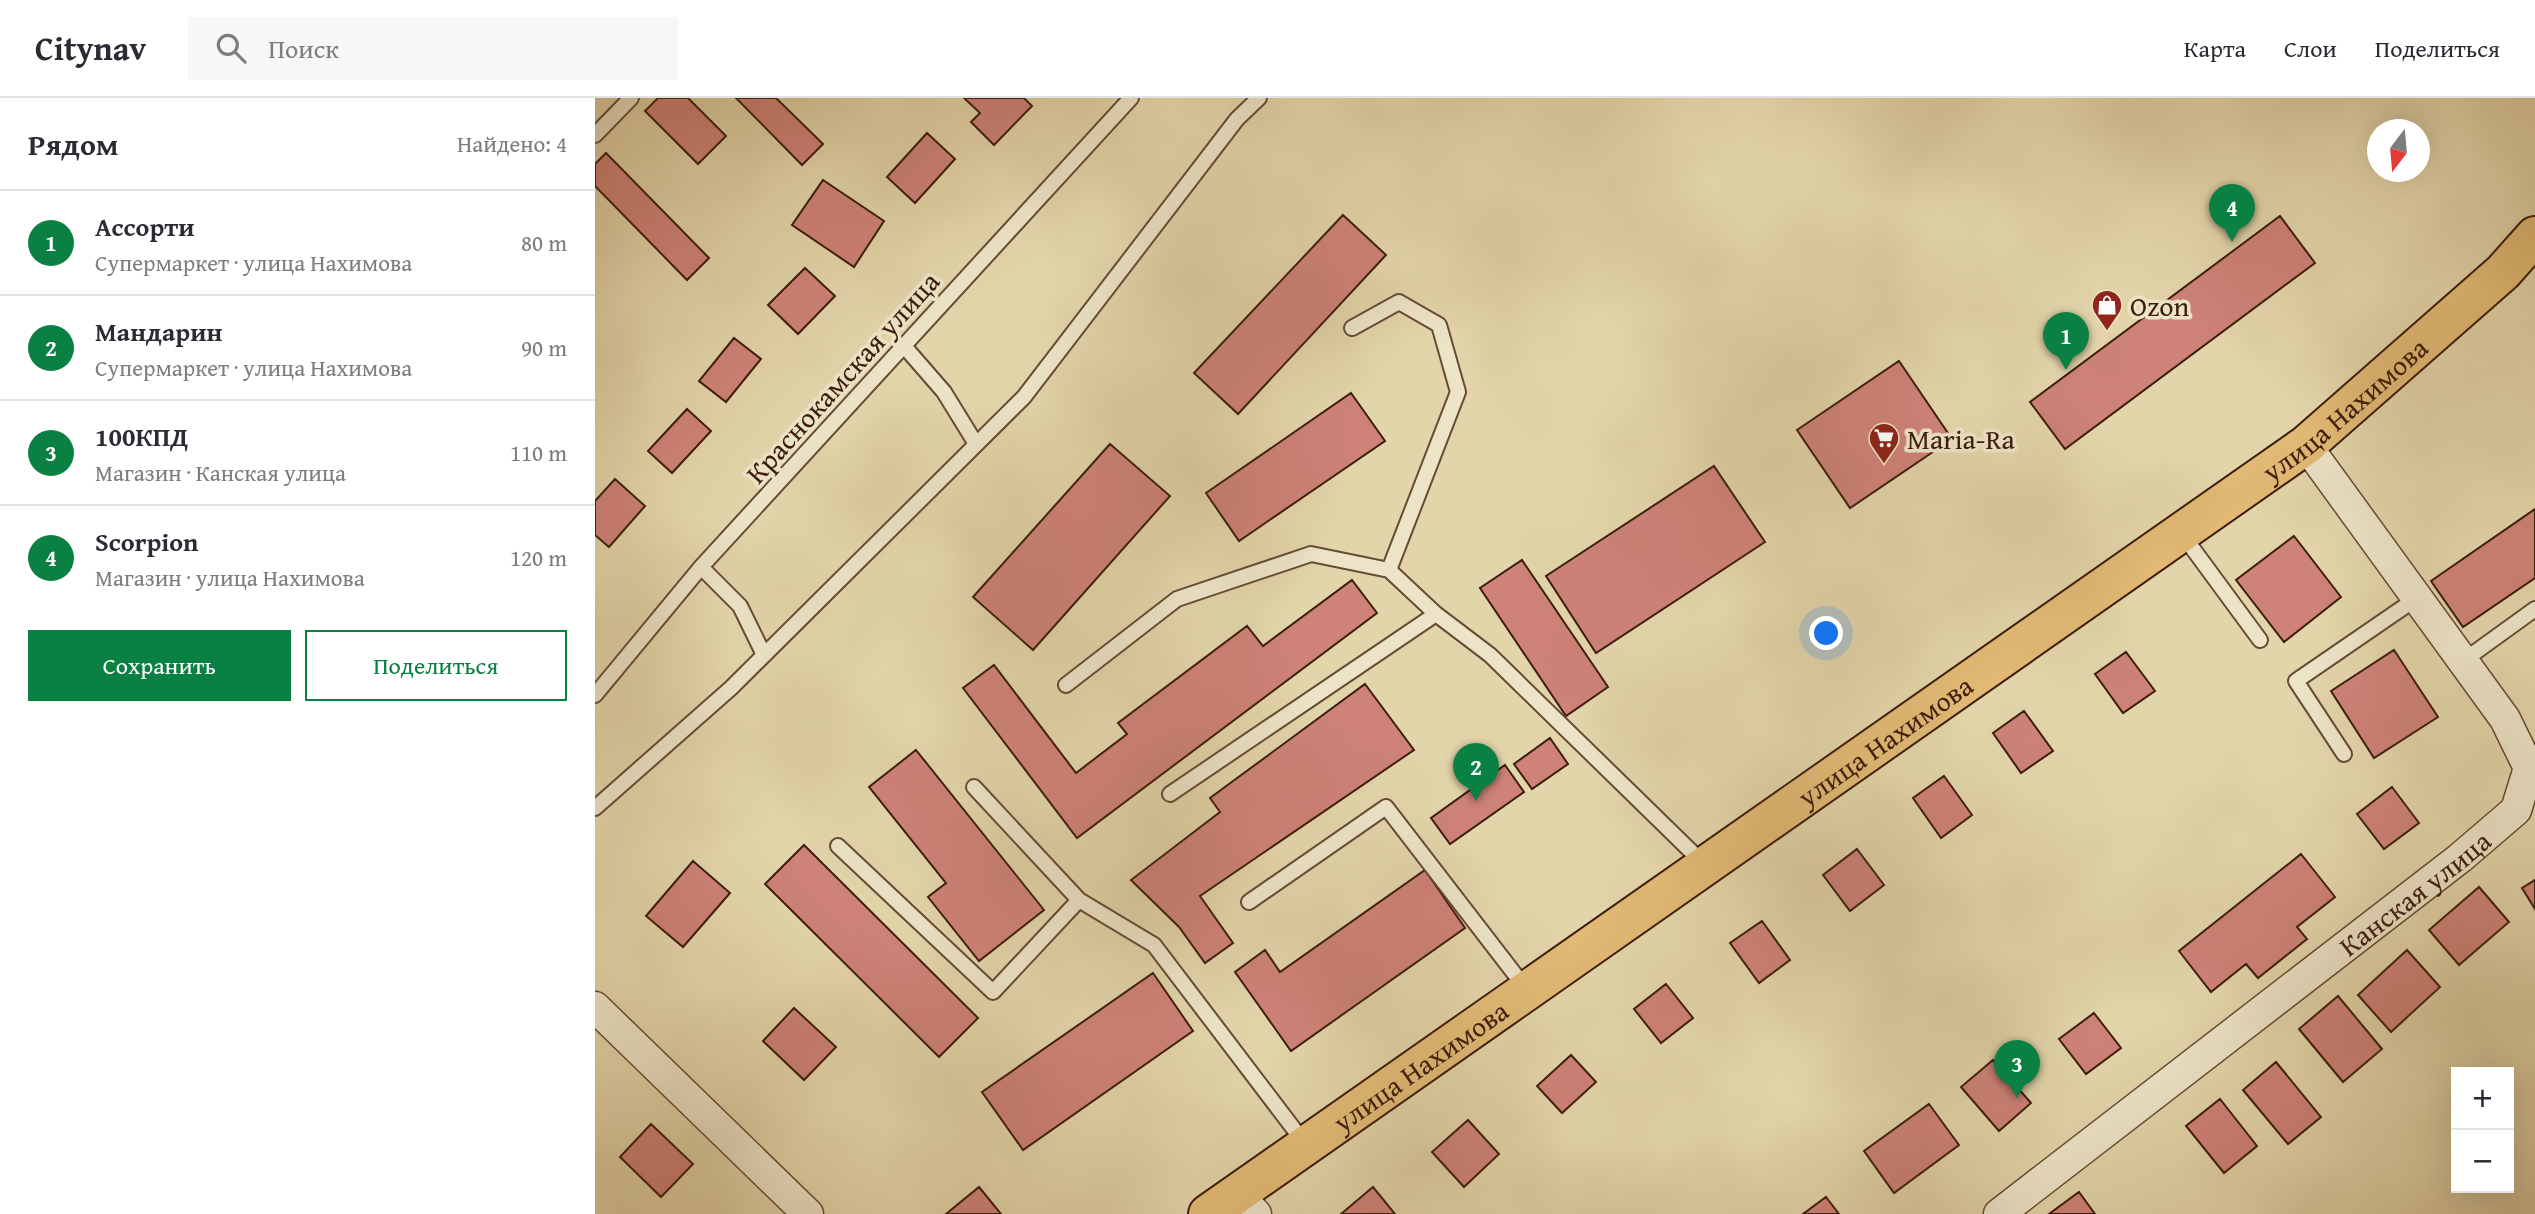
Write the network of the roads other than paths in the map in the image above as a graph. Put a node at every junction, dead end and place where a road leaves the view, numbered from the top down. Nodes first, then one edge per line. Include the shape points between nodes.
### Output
1 (631, 98) edge
2 (1131, 98) edge
3 (1259, 98) edge
4 (595, 135) edge
5 (2535, 236) edge
6 (1352, 328) dead end
7 (904, 346) junction
8 (976, 444) junction
9 (2307, 445) junction
10 (2181, 533) junction
11 (701, 567) junction
12 (1388, 569) junction
13 (2417, 598) junction
14 (2535, 608) edge
15 (1436, 614) junction
16 (2260, 640) dead end
17 (764, 655) junction
18 (2463, 661) junction
19 (1066, 685) dead end
20 (595, 695) edge
21 (2344, 754) dead end
22 (974, 787) dead end
23 (1170, 794) dead end
24 (595, 808) edge
25 (838, 846) dead end
26 (1707, 867) junction
27 (1079, 900) junction
28 (1249, 902) dead end
29 (1528, 991) junction
30 (595, 1007) edge
31 (1306, 1146) junction
32 (1234, 1207) edge
33 (808, 1214) edge
34 (1999, 1214) edge

1 - 4 lane
2 - 7 lane, Краснокамская улица
3 - 8 lane via 1237,119 1024,397
5 - 9 main road, улица Нахимова via 2503,272
6 - 12 lane via 1399,302 1439,325 1458,392
7 - 8 lane via 944,392
7 - 11 lane, Краснокамская улица
8 - 17 lane
9 - 10 main road, улица Нахимова
9 - 13 street, Канская улица
10 - 16 lane
10 - 26 main road, улица Нахимова
11 - 17 lane via 740,606
11 - 20 lane, Краснокамская улица
12 - 15 lane
12 - 19 lane via 1311,554 1177,599
13 - 18 street, Канская улица
13 - 21 lane via 2296,681
14 - 18 lane
15 - 23 lane
15 - 26 lane via 1490,655
17 - 24 lane
18 - 34 street, Канская улица via 2505,719 2529,768 2517,810
22 - 27 lane
25 - 27 lane via 993,992
26 - 29 main road, улица Нахимова
27 - 31 lane via 1153,945
28 - 29 lane via 1386,807
29 - 31 main road, улица Нахимова
30 - 33 street
31 - 32 main road, улица Нахимова

